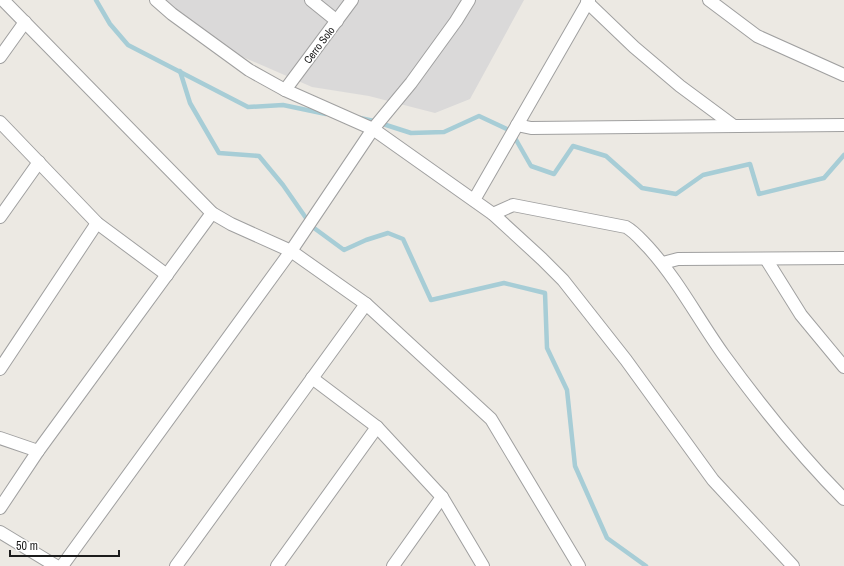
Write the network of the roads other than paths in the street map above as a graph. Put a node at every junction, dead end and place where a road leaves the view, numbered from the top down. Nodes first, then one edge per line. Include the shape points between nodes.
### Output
1 (3, 0) edge
2 (156, 0) edge
3 (311, 0) edge
4 (352, 0) edge
5 (469, 0) edge
6 (709, 0) edge
7 (588, 1) edge
8 (337, 21) junction
9 (25, 22) junction
10 (0, 57) edge
11 (844, 75) edge
12 (285, 90) junction
13 (0, 122) edge
14 (517, 125) junction
15 (844, 125) edge
16 (734, 126) junction
17 (373, 129) junction
18 (39, 162) junction
19 (474, 200) junction
20 (212, 213) junction
21 (493, 214) junction
22 (0, 217) edge
23 (97, 223) junction
24 (291, 251) junction
25 (844, 258) edge
26 (766, 259) junction
27 (663, 263) junction
28 (167, 275) junction
29 (366, 304) junction
30 (844, 367) edge
31 (0, 369) edge
32 (312, 378) junction
33 (377, 427) junction
34 (0, 438) edge
35 (38, 451) junction
36 (442, 497) junction
37 (844, 499) edge
38 (0, 508) edge
39 (0, 532) edge
40 (56, 566) edge
41 (62, 566) edge
42 (176, 566) edge
43 (277, 566) edge
44 (393, 566) edge
45 (483, 566) edge
46 (579, 566) edge
47 (793, 566) edge

1 - 9 street
2 - 12 street via 249,70
3 - 8 street
4 - 8 street, Cerro Solo
5 - 17 street via 452,27
6 - 11 street via 757,36
7 - 14 street
7 - 16 street via 634,47 680,86
8 - 12 street, Cerro Solo
9 - 10 street
9 - 20 street
12 - 17 street
13 - 18 street
14 - 16 street via 531,128
14 - 19 street
15 - 16 street
17 - 19 street
17 - 24 street
18 - 22 street
18 - 23 street
19 - 21 street
20 - 24 street
20 - 28 street
21 - 27 street via 513,205 626,227
21 - 47 street via 563,280 626,360 713,480
23 - 28 street
23 - 31 street
24 - 29 street
24 - 41 street
25 - 26 street
26 - 27 street via 678,259
26 - 30 street via 801,315
27 - 37 street via 722,354 769,416
28 - 35 street
29 - 32 street
29 - 46 street via 491,419
32 - 33 street
32 - 42 street
33 - 36 street
33 - 43 street
34 - 35 street
35 - 38 street
36 - 44 street
36 - 45 street
39 - 40 street

